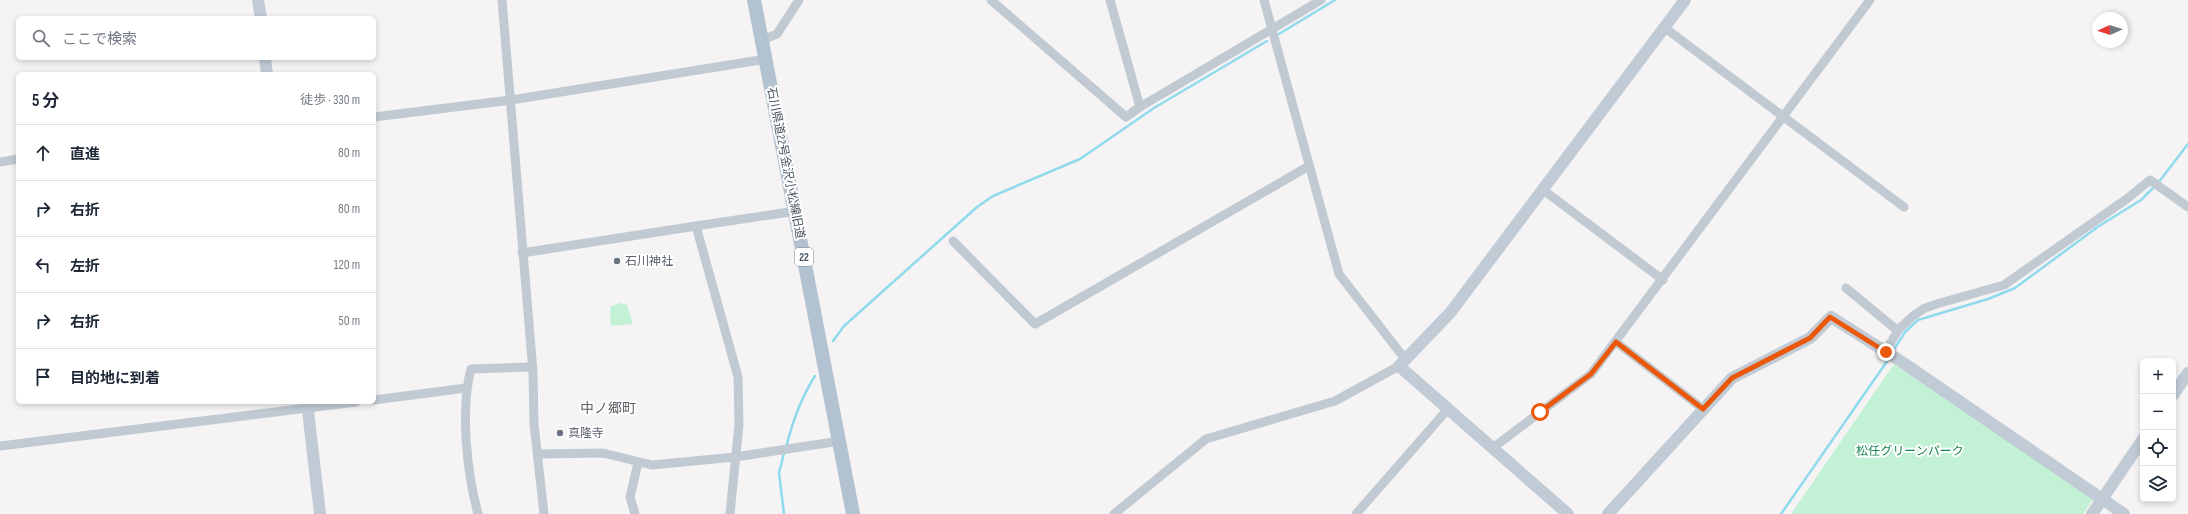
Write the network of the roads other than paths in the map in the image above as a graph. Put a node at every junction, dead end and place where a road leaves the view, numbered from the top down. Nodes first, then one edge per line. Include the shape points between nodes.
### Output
1 (258, 0) edge
2 (502, 0) edge
3 (754, 0) edge
4 (799, 0) edge
5 (991, 0) edge
6 (1110, 0) edge
7 (1264, 0) edge
8 (1321, 0) edge
9 (1685, 0) edge
10 (1870, 0) edge
11 (261, 16) edge
12 (1272, 28) junction
13 (1664, 28) junction
14 (762, 40) junction
15 (766, 59) junction
16 (265, 60) edge
17 (267, 72) edge
18 (511, 100) junction
19 (1140, 107) junction
20 (1784, 116) junction
21 (376, 117) edge
22 (16, 160) edge
23 (0, 162) edge
24 (1309, 166) junction
25 (1542, 189) junction
26 (1904, 207) dead end
27 (2188, 207) edge
28 (796, 211) junction
29 (696, 226) junction
30 (953, 241) dead end
31 (522, 253) junction
32 (1662, 280) junction
33 (1846, 288) dead end
34 (1898, 331) junction
35 (1616, 342) junction
36 (1890, 354) junction
37 (1402, 362) junction
38 (532, 367) junction
39 (2188, 373) edge
40 (466, 388) junction
41 (2174, 394) edge
42 (376, 400) edge
43 (323, 404) edge
44 (307, 405) edge
45 (1448, 409) junction
46 (1703, 409) junction
47 (840, 441) junction
48 (2140, 443) edge
49 (0, 446) edge
50 (1494, 447) junction
51 (538, 454) junction
52 (735, 457) junction
53 (638, 463) junction
54 (2102, 499) junction
55 (320, 514) edge
56 (478, 514) edge
57 (544, 514) edge
58 (635, 514) edge
59 (730, 514) edge
60 (853, 514) edge
61 (1114, 514) edge
62 (1356, 514) edge
63 (1568, 514) edge
64 (1608, 514) edge
65 (2092, 514) edge
66 (2124, 514) edge

1 - 11 street
2 - 18 street
3 - 14 main road, 石川県道22号金沢小松線旧道 / 22
4 - 14 street via 777,34
5 - 19 street via 1126,117
6 - 19 street
7 - 12 street
8 - 12 street
9 - 13 street
10 - 20 street
12 - 19 street
12 - 24 street
13 - 20 street
13 - 25 street
14 - 15 main road, 石川県道22号金沢小松線旧道 / 22
15 - 18 street
15 - 28 main road, 石川県道22号金沢小松線旧道 / 22
16 - 17 street
18 - 21 street
18 - 31 street
20 - 26 street
20 - 32 street
22 - 23 street
24 - 30 street via 1035,324
24 - 37 street via 1339,274
25 - 32 street
25 - 37 street via 1450,313
27 - 34 street via 2150,180 2004,285 1925,308
28 - 29 street
28 - 47 main road, 石川県道22号金沢小松線旧道 / 22
29 - 31 street
29 - 52 street via 738,377 739,424
31 - 38 street
32 - 35 street
33 - 34 street
34 - 36 street
35 - 46 street
35 - 50 street via 1591,374
36 - 46 street via 1830,317 1810,338 1732,378
36 - 54 street
37 - 45 street
37 - 61 street via 1335,401 1206,439
38 - 40 street via 471,368
38 - 51 street
39 - 41 street
40 - 42 street
40 - 56 street via 471,489
43 - 44 street
44 - 49 street
44 - 55 street
45 - 50 street
45 - 62 street
46 - 64 street
47 - 52 street
47 - 60 main road, 石川県道22号金沢小松線旧道 / 22
48 - 54 street
50 - 63 street
51 - 53 street via 603,453
51 - 57 street
52 - 53 street via 652,465
52 - 59 street
53 - 58 street via 630,497
54 - 65 street
54 - 66 street

